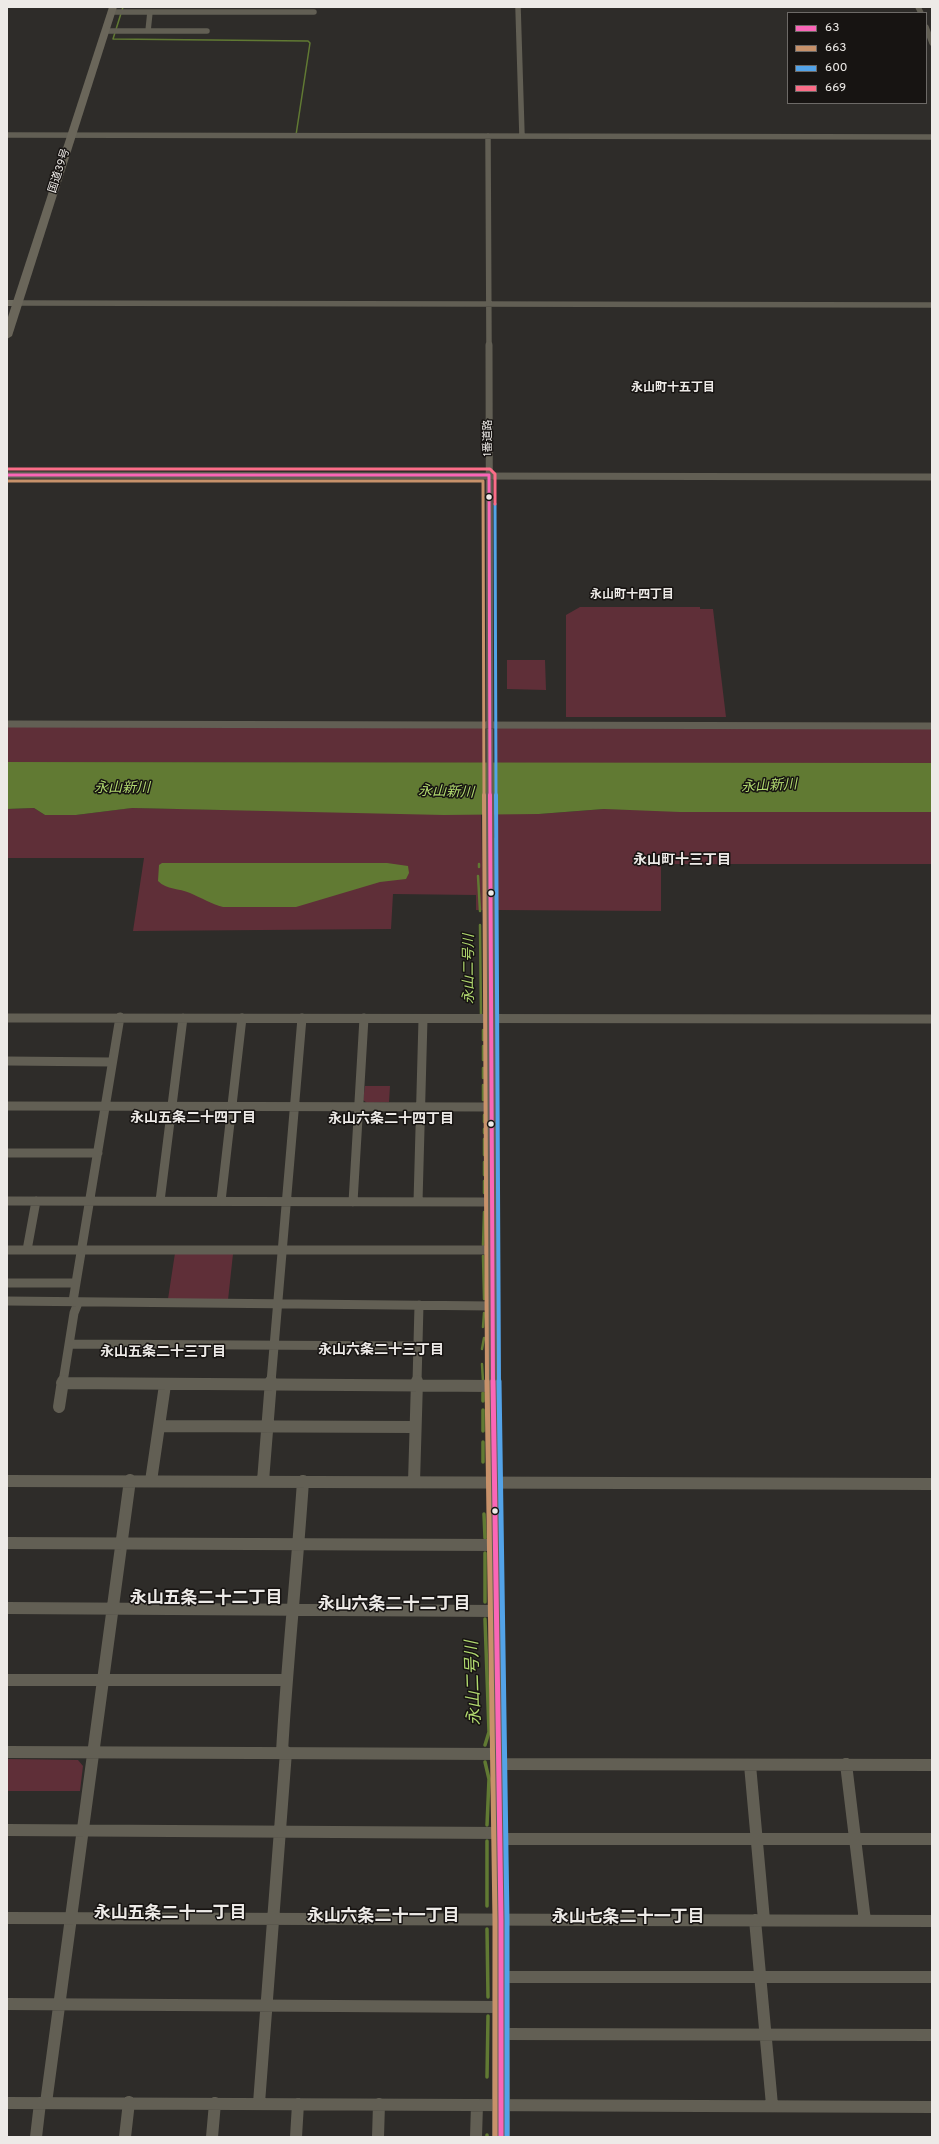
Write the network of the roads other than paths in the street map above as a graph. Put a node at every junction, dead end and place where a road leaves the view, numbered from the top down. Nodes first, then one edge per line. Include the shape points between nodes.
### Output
1 (518, 7) edge
2 (112, 9) edge
3 (168, 9) edge
4 (247, 9) edge
5 (275, 10) edge
6 (303, 10) edge
7 (150, 12) junction
8 (314, 12) dead end
9 (927, 30) edge
10 (105, 31) junction
11 (148, 31) junction
12 (207, 31) dead end
13 (932, 43) edge
14 (635, 129) dead end
15 (7, 135) edge
16 (72, 135) junction
17 (488, 136) junction
18 (522, 136) junction
19 (636, 136) junction
20 (930, 138) edge
21 (12, 303) edge
22 (489, 304) junction
23 (932, 304) edge
24 (7, 336) edge
25 (7, 475) edge
26 (489, 475) junction
27 (932, 477) edge
28 (7, 724) edge
29 (490, 724) junction
30 (932, 726) edge
31 (490, 838) joint
32 (120, 1017) junction
33 (7, 1018) edge
34 (183, 1018) junction
35 (242, 1018) junction
36 (302, 1018) junction
37 (364, 1018) junction
38 (423, 1018) junction
39 (490, 1018) junction
40 (932, 1019) edge
41 (7, 1061) edge
42 (112, 1062) junction
43 (7, 1106) edge
44 (105, 1106) junction
45 (171, 1106) junction
46 (232, 1106) junction
47 (295, 1107) junction
48 (359, 1107) junction
49 (421, 1107) junction
50 (491, 1107) junction
51 (7, 1152) edge
52 (98, 1153) junction
53 (7, 1201) edge
54 (36, 1201) junction
55 (89, 1201) junction
56 (160, 1201) junction
57 (220, 1201) junction
58 (286, 1202) junction
59 (353, 1202) junction
60 (418, 1202) junction
61 (492, 1202) junction
62 (7, 1250) edge
63 (27, 1250) junction
64 (82, 1250) junction
65 (282, 1250) junction
66 (492, 1250) junction
67 (76, 1282) junction
68 (7, 1283) edge
69 (7, 1301) edge
70 (75, 1302) junction
71 (277, 1304) junction
72 (419, 1305) junction
73 (492, 1306) junction
74 (70, 1344) junction
75 (273, 1344) junction
76 (417, 1346) junction
77 (62, 1384) junction
78 (164, 1385) junction
79 (270, 1385) junction
80 (417, 1386) junction
81 (493, 1386) junction
82 (59, 1407) dead end
83 (159, 1426) junction
84 (267, 1426) junction
85 (415, 1428) junction
86 (130, 1480) junction
87 (7, 1481) edge
88 (151, 1481) junction
89 (263, 1481) junction
90 (303, 1481) junction
91 (414, 1482) junction
92 (495, 1482) junction
93 (932, 1484) edge
94 (7, 1543) edge
95 (121, 1544) junction
96 (299, 1544) junction
97 (496, 1545) junction
98 (7, 1608) edge
99 (112, 1609) junction
100 (294, 1609) junction
101 (497, 1611) junction
102 (7, 1680) edge
103 (102, 1680) junction
104 (286, 1680) junction
105 (7, 1752) edge
106 (93, 1752) junction
107 (284, 1752) junction
108 (499, 1759) junction
109 (846, 1764) junction
110 (750, 1765) junction
111 (932, 1765) edge
112 (7, 1830) edge
113 (83, 1830) junction
114 (279, 1832) junction
115 (500, 1836) junction
116 (757, 1839) junction
117 (855, 1839) junction
118 (932, 1839) edge
119 (7, 1918) edge
120 (71, 1918) junction
121 (273, 1918) junction
122 (501, 1920) junction
123 (759, 1920) junction
124 (932, 1920) edge
125 (865, 1921) junction
126 (501, 1977) junction
127 (760, 1977) junction
128 (932, 1977) edge
129 (7, 2004) edge
130 (59, 2004) junction
131 (267, 2005) junction
132 (501, 2007) junction
133 (502, 2034) junction
134 (766, 2035) junction
135 (932, 2035) edge
136 (129, 2102) junction
137 (7, 2103) edge
138 (43, 2103) junction
139 (215, 2103) junction
140 (259, 2103) junction
141 (298, 2104) junction
142 (379, 2104) junction
143 (477, 2105) junction
144 (500, 2105) junction
145 (772, 2106) junction
146 (932, 2107) edge
147 (36, 2137) edge
148 (125, 2137) edge
149 (212, 2137) edge
150 (296, 2137) edge
151 (378, 2137) edge
152 (476, 2137) edge
153 (501, 2137) edge

1 - 18 street
2 - 7 street
2 - 10 highway, 国道39号
3 - 4 street
3 - 7 street
4 - 5 street
5 - 6 street
6 - 8 street
7 - 11 street
9 - 13 street
10 - 11 street
10 - 16 highway, 国道39号
11 - 12 street
14 - 19 street
15 - 16 street
16 - 17 street
16 - 21 highway, 国道39号
17 - 18 street
17 - 22 street, 1番道路
18 - 19 street
19 - 20 street
21 - 22 street
21 - 24 highway, 国道39号
22 - 23 street
22 - 26 street, 1番道路
25 - 26 street
26 - 27 street
26 - 29 street, 1番道路
28 - 29 street
29 - 30 street
29 - 31 street, 1番道路
31 - 39 street
32 - 33 street
32 - 34 street
32 - 42 street
34 - 35 street
34 - 45 street
35 - 36 street
35 - 46 street
36 - 37 street
36 - 47 street
37 - 38 street
37 - 48 street
38 - 39 street
38 - 49 street
39 - 40 street
39 - 50 street
41 - 42 street
42 - 44 street
43 - 44 street
44 - 45 street
44 - 52 street
45 - 46 street
45 - 56 street
46 - 47 street
46 - 57 street
47 - 48 street
47 - 58 street
48 - 49 street
48 - 59 street
49 - 50 street
49 - 60 street
50 - 61 street
51 - 52 street
52 - 55 street
53 - 54 street
54 - 55 street
54 - 63 street
55 - 56 street
55 - 64 street
56 - 57 street
57 - 58 street
58 - 59 street
58 - 65 street
59 - 60 street
60 - 61 street
61 - 66 street
62 - 63 street
63 - 64 street
64 - 65 street
64 - 67 street
65 - 66 street
65 - 71 street
66 - 73 street
67 - 68 street
67 - 70 street
69 - 70 street
70 - 71 street
70 - 74 street
71 - 72 street
71 - 75 street
72 - 73 street
72 - 76 street
73 - 81 street
74 - 75 street
74 - 77 street
75 - 76 street
75 - 79 street
76 - 80 street
77 - 78 street
77 - 82 street
78 - 79 street
78 - 83 street
79 - 80 street
79 - 84 street
80 - 81 street
80 - 85 street
81 - 92 street
83 - 84 street
83 - 88 street
84 - 85 street
84 - 89 street
85 - 91 street
86 - 87 street
86 - 88 street
86 - 95 street
88 - 89 street
89 - 90 street
90 - 91 street
90 - 96 street
91 - 92 street
92 - 93 street
92 - 97 street
94 - 95 street
95 - 96 street
95 - 99 street
96 - 97 street
96 - 100 street
97 - 101 street
98 - 99 street
99 - 100 street
99 - 103 street
100 - 101 street
100 - 104 street
101 - 108 street
102 - 103 street
103 - 104 street
103 - 106 street
104 - 107 street
105 - 106 street
106 - 107 street
106 - 113 street
107 - 108 street
107 - 114 street
108 - 110 street
108 - 115 street
109 - 110 street
109 - 111 street
109 - 117 street
110 - 116 street
112 - 113 street
113 - 114 street
113 - 120 street
114 - 115 street
114 - 121 street
115 - 116 street
115 - 122 street
116 - 117 street
116 - 123 street
117 - 118 street
117 - 125 street
119 - 120 street
120 - 121 street
120 - 130 street
121 - 122 street
121 - 131 street
122 - 123 street
122 - 126 street
123 - 125 street
123 - 127 street
124 - 125 street
126 - 127 street
126 - 132 street
127 - 128 street
127 - 134 street
129 - 130 street
130 - 131 street
130 - 138 street
131 - 132 street
131 - 140 street
132 - 133 street
133 - 134 street
133 - 144 street
134 - 135 street
134 - 145 street
136 - 138 street
136 - 139 street
136 - 148 street
137 - 138 street
138 - 147 street
139 - 140 street
139 - 149 street
140 - 141 street
141 - 142 street
141 - 150 street
142 - 143 street
142 - 151 street
143 - 144 street
143 - 152 street
144 - 145 street
144 - 153 street
145 - 146 street

